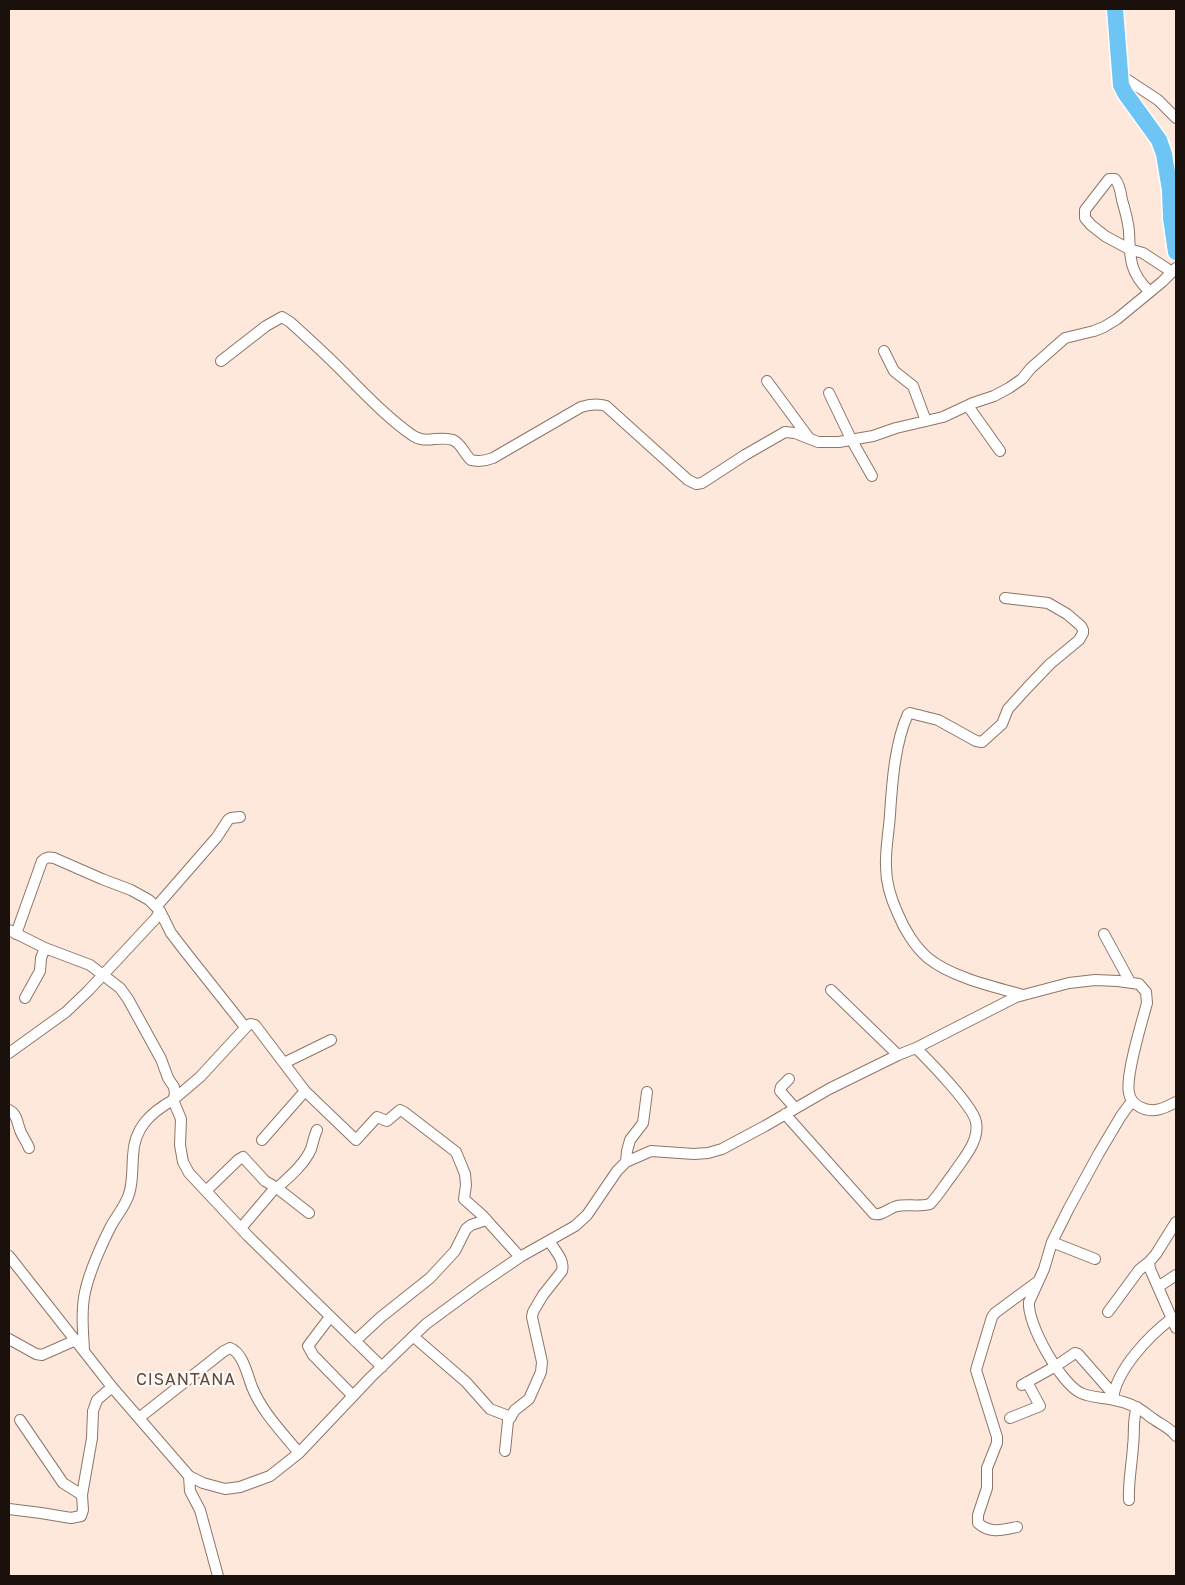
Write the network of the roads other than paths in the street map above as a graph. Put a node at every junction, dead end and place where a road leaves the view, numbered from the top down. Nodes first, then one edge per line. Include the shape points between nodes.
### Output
1 (1115, 9) edge
2 (1120, 74) junction
3 (1176, 118) edge
4 (1176, 244) edge
5 (1129, 250) junction
6 (1174, 270) edge
7 (1149, 291) junction
8 (884, 352) dead end
9 (221, 361) dead end
10 (767, 380) dead end
11 (829, 393) dead end
12 (968, 406) junction
13 (926, 421) junction
14 (810, 439) junction
15 (851, 439) junction
16 (1000, 451) dead end
17 (872, 476) dead end
18 (1005, 598) dead end
19 (240, 817) dead end
20 (158, 909) junction
21 (12, 932) edge
22 (1104, 934) dead end
23 (45, 948) junction
24 (103, 975) junction
25 (1130, 982) junction
26 (831, 990) dead end
27 (1024, 995) junction
28 (25, 998) dead end
29 (245, 1027) junction
30 (331, 1040) dead end
31 (916, 1048) junction
32 (9, 1053) edge
33 (898, 1055) junction
34 (284, 1063) junction
35 (788, 1079) dead end
36 (305, 1091) junction
37 (647, 1092) dead end
38 (173, 1100) junction
39 (1132, 1101) junction
40 (1176, 1102) edge
41 (795, 1108) junction
42 (9, 1110) edge
43 (785, 1114) junction
44 (317, 1130) dead end
45 (262, 1140) dead end
46 (30, 1148) dead end
47 (626, 1162) junction
48 (276, 1188) junction
49 (206, 1191) junction
50 (308, 1213) dead end
51 (486, 1219) junction
52 (1176, 1222) edge
53 (241, 1228) junction
54 (550, 1242) junction
55 (1052, 1242) junction
56 (9, 1256) edge
57 (520, 1258) junction
58 (1095, 1259) dead end
59 (1149, 1262) junction
60 (1176, 1275) edge
61 (1039, 1280) junction
62 (1158, 1286) junction
63 (1108, 1312) dead end
64 (330, 1317) junction
65 (1174, 1324) edge
66 (414, 1337) junction
67 (9, 1339) edge
68 (76, 1340) junction
69 (355, 1341) junction
70 (84, 1351) junction
71 (1056, 1366) junction
72 (382, 1367) junction
73 (112, 1387) junction
74 (353, 1396) junction
75 (1113, 1397) junction
76 (1137, 1407) junction
77 (511, 1417) junction
78 (139, 1418) junction
79 (1010, 1418) dead end
80 (20, 1420) dead end
81 (1176, 1436) edge
82 (505, 1451) dead end
83 (299, 1453) junction
84 (189, 1476) junction
85 (82, 1495) junction
86 (1129, 1500) dead end
87 (9, 1509) edge
88 (1017, 1527) dead end
89 (218, 1576) edge

1 - 2 highway
2 - 3 street via 1158,100
2 - 4 highway via 1125,93 1159,140 1164,154
5 - 5 street via 1097,231 1084,216 1085,210 1111,178 1115,178 1119,185 1128,224
5 - 6 street via 1143,253
5 - 7 street via 1136,277
6 - 7 street
7 - 12 street via 1104,327 1064,338 1009,388
8 - 13 street via 894,371 913,386
9 - 14 street via 266,326 278,318 285,318 412,436 421,440 453,440 468,458 475,461 493,458 581,406 592,404 606,406 696,484 779,434 790,432
10 - 14 street
11 - 15 street
12 - 13 street
12 - 16 street
13 - 15 street
14 - 15 street via 826,443
15 - 17 street
18 - 27 street via 1048,603 1081,626 1083,634 1010,706 1002,724 982,742 938,720 908,714 896,758 886,868 890,896 901,922 927,957 951,971
19 - 20 street via 228,820
20 - 21 street via 132,890 50,857 42,861
20 - 24 street
20 - 29 street via 171,933
21 - 23 street
22 - 25 street
23 - 24 street via 90,964
23 - 28 street via 40,971
24 - 32 street via 66,1012
24 - 38 street via 128,999 174,1087
25 - 27 street via 1095,980 1070,983
25 - 39 street via 1143,987 1147,998 1130,1071 1128,1088
26 - 33 street
27 - 31 street via 999,1004
29 - 34 street via 255,1025
29 - 38 street via 200,1077
30 - 34 street
31 - 33 street
31 - 43 street via 973,1114 977,1129 966,1156 930,1204 894,1207 874,1214
33 - 41 street
34 - 36 street
35 - 41 street via 780,1091
36 - 45 street
36 - 51 street via 356,1140 377,1117 387,1121 400,1110 404,1112 456,1152 465,1174 464,1199
37 - 47 street via 643,1123 630,1140
38 - 49 street via 181,1119 183,1162
38 - 70 street via 148,1118 134,1141 129,1194 96,1259 85,1292 82,1319
39 - 40 street via 1144,1109 1156,1110
39 - 55 street via 1099,1153
41 - 43 street
42 - 46 street via 20,1124
43 - 47 street via 722,1149 694,1154 651,1152
44 - 48 street via 305,1159
47 - 54 street via 587,1215
48 - 49 street via 243,1156
48 - 50 street
48 - 53 street
49 - 53 street
51 - 57 street
51 - 69 street via 466,1230 455,1251 430,1278
52 - 59 street
53 - 64 street
54 - 57 street
54 - 77 street via 564,1266 536,1304 532,1317 542,1362 541,1372 529,1399
55 - 58 street
55 - 61 street
56 - 68 street
57 - 66 street via 426,1324
59 - 62 street
59 - 63 street via 1139,1270
60 - 62 street
61 - 71 street via 1029,1302 1029,1311 1041,1342
61 - 88 street via 992,1317 976,1370 997,1437 987,1468 987,1488 978,1523 992,1530
62 - 65 street
64 - 69 street
64 - 74 street via 308,1346
65 - 75 street via 1160,1328 1138,1350 1115,1387
66 - 72 street
66 - 77 street via 466,1382 490,1409
67 - 68 street via 42,1355
68 - 70 street
69 - 72 street
70 - 73 street
71 - 75 street via 1079,1392 1094,1397
71 - 75 street via 1072,1354 1078,1354
71 - 79 street via 1024,1383 1040,1406
72 - 74 street
73 - 78 street
73 - 85 street via 97,1400 93,1411 92,1438
74 - 83 street
75 - 76 street
76 - 81 street
76 - 86 street via 1133,1421
77 - 82 street
78 - 83 street via 230,1348 236,1351 246,1367 258,1401
78 - 84 street
80 - 85 street via 63,1482
83 - 84 street via 270,1476 240,1487 225,1489
84 - 89 street via 190,1491 200,1510
85 - 87 street via 83,1510 79,1517

